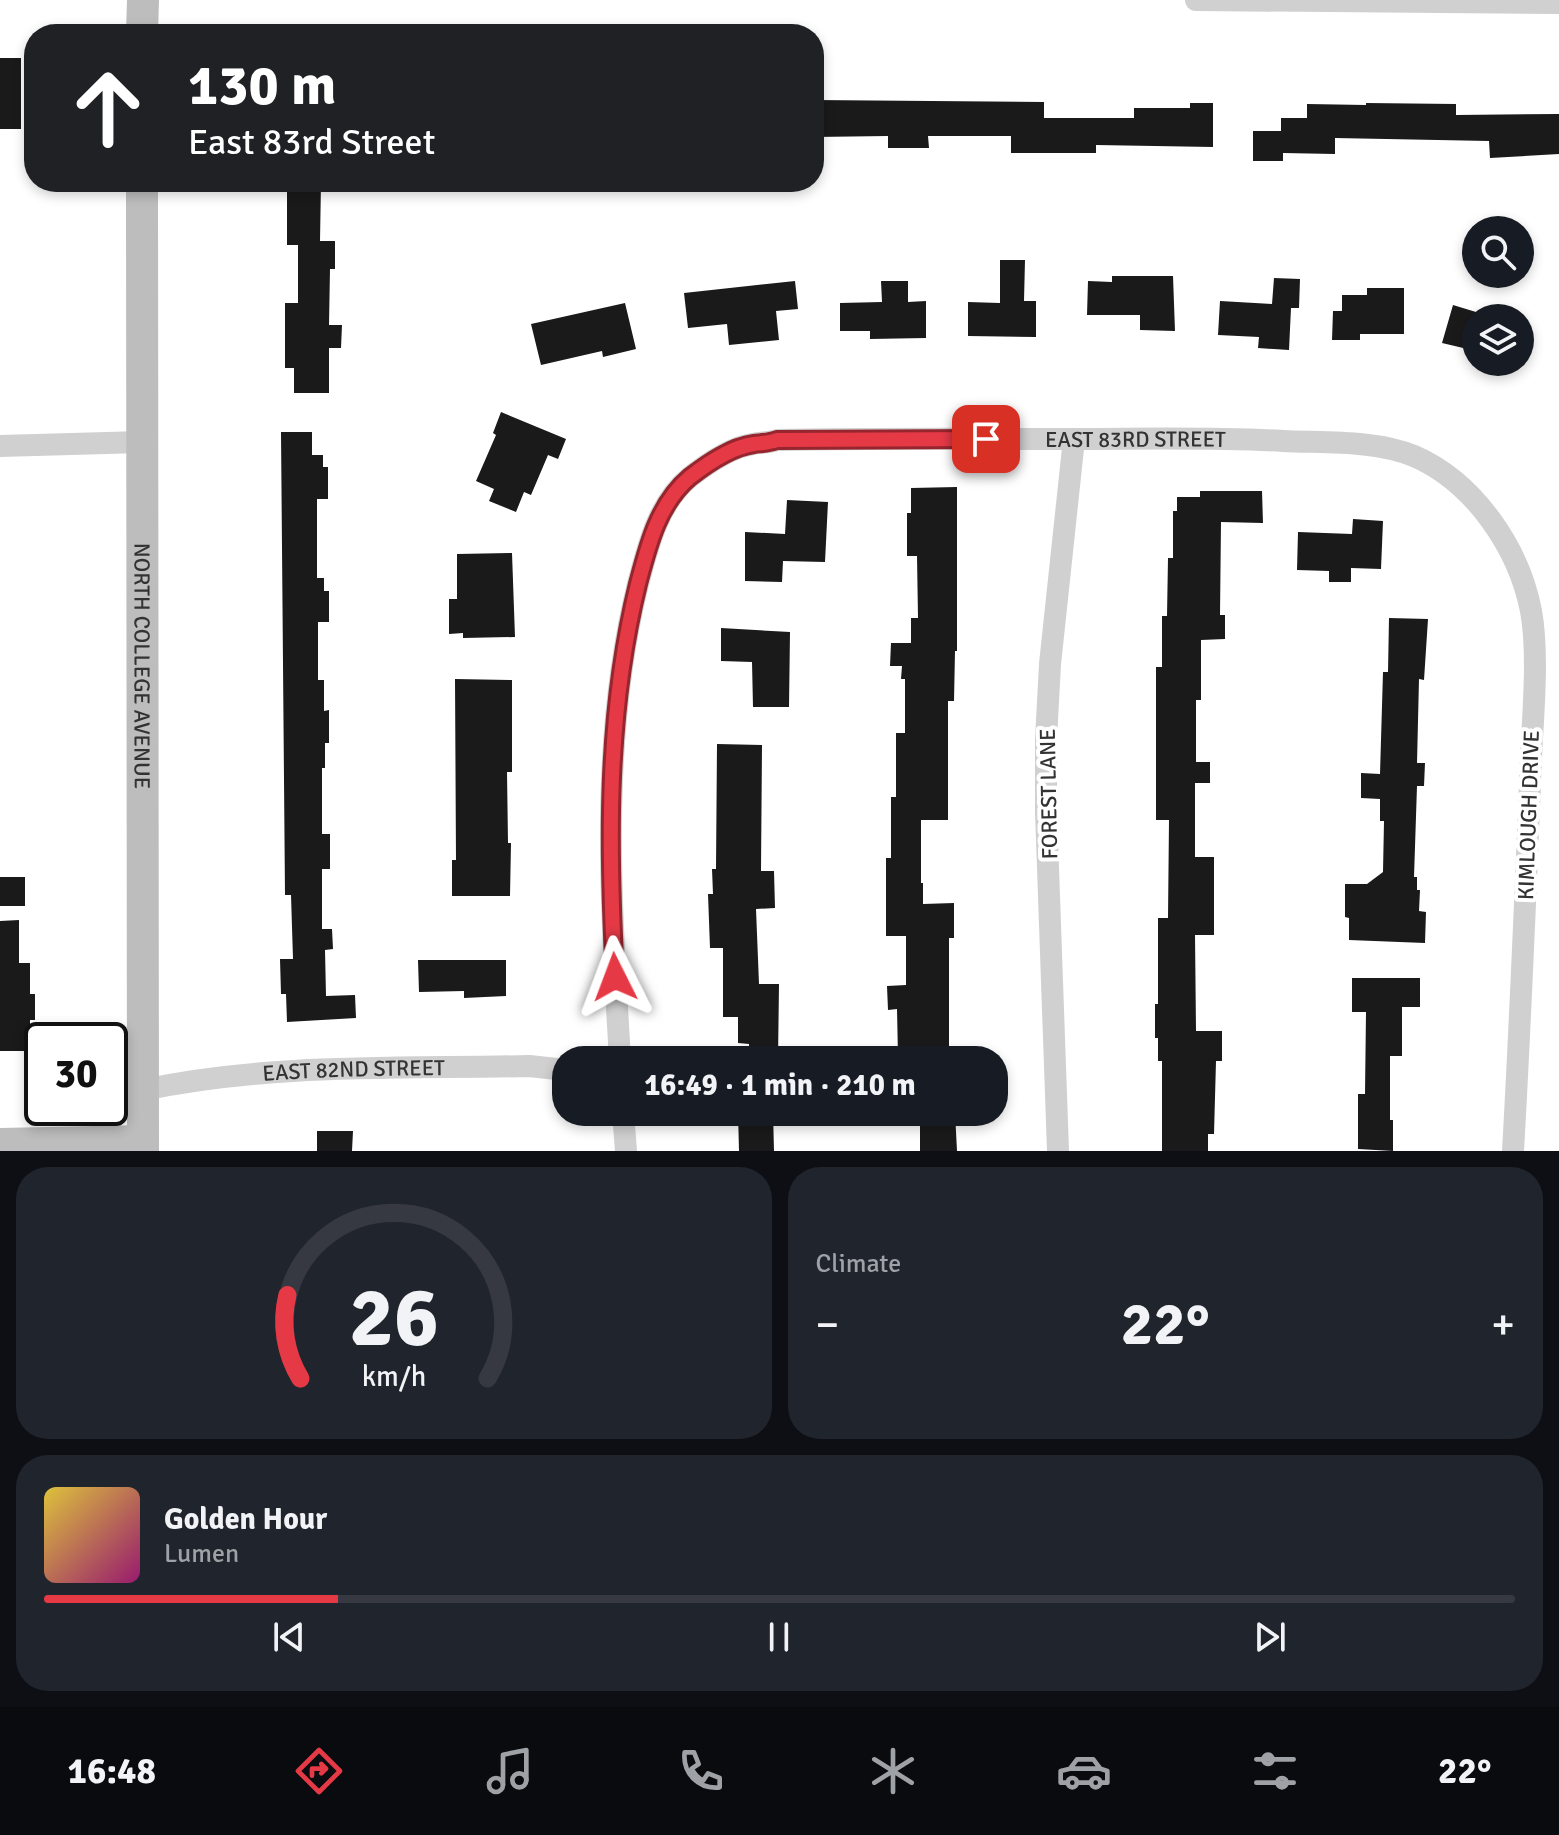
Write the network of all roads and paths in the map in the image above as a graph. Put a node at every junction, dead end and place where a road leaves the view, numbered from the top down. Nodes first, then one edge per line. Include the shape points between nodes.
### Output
1 (143, 0) edge
2 (1196, 0) edge
3 (1559, 3) edge
4 (142, 24) edge
5 (142, 192) edge
6 (1074, 439) junction
7 (142, 442) junction
8 (0, 446) edge
9 (1470, 496) joint
10 (619, 1046) edge
11 (552, 1068) edge
12 (143, 1090) junction
13 (624, 1126) edge
14 (0, 1144) edge
15 (143, 1146) edge
16 (626, 1151) edge
17 (1058, 1151) edge
18 (1513, 1151) edge

1 - 4 main road
2 - 3 street
5 - 7 main road, NORTH COLLEGE AVENUE
6 - 9 street, EAST 83RD STREET via 1248,439 1369,446 1426,462
6 - 10 street, EAST 83RD STREET via 777,440 726,453 687,480 667,504 651,535 632,613 611,772 609,844
6 - 17 street, FOREST LANE via 1046,739
7 - 8 street
7 - 12 main road, NORTH COLLEGE AVENUE
9 - 18 street, KIMLOUGH DRIVE via 1517,567 1534,637
11 - 12 street, EAST 82ND STREET via 301,1069
12 - 15 main road, NORTH COLLEGE AVENUE
13 - 16 street
14 - 15 main road

